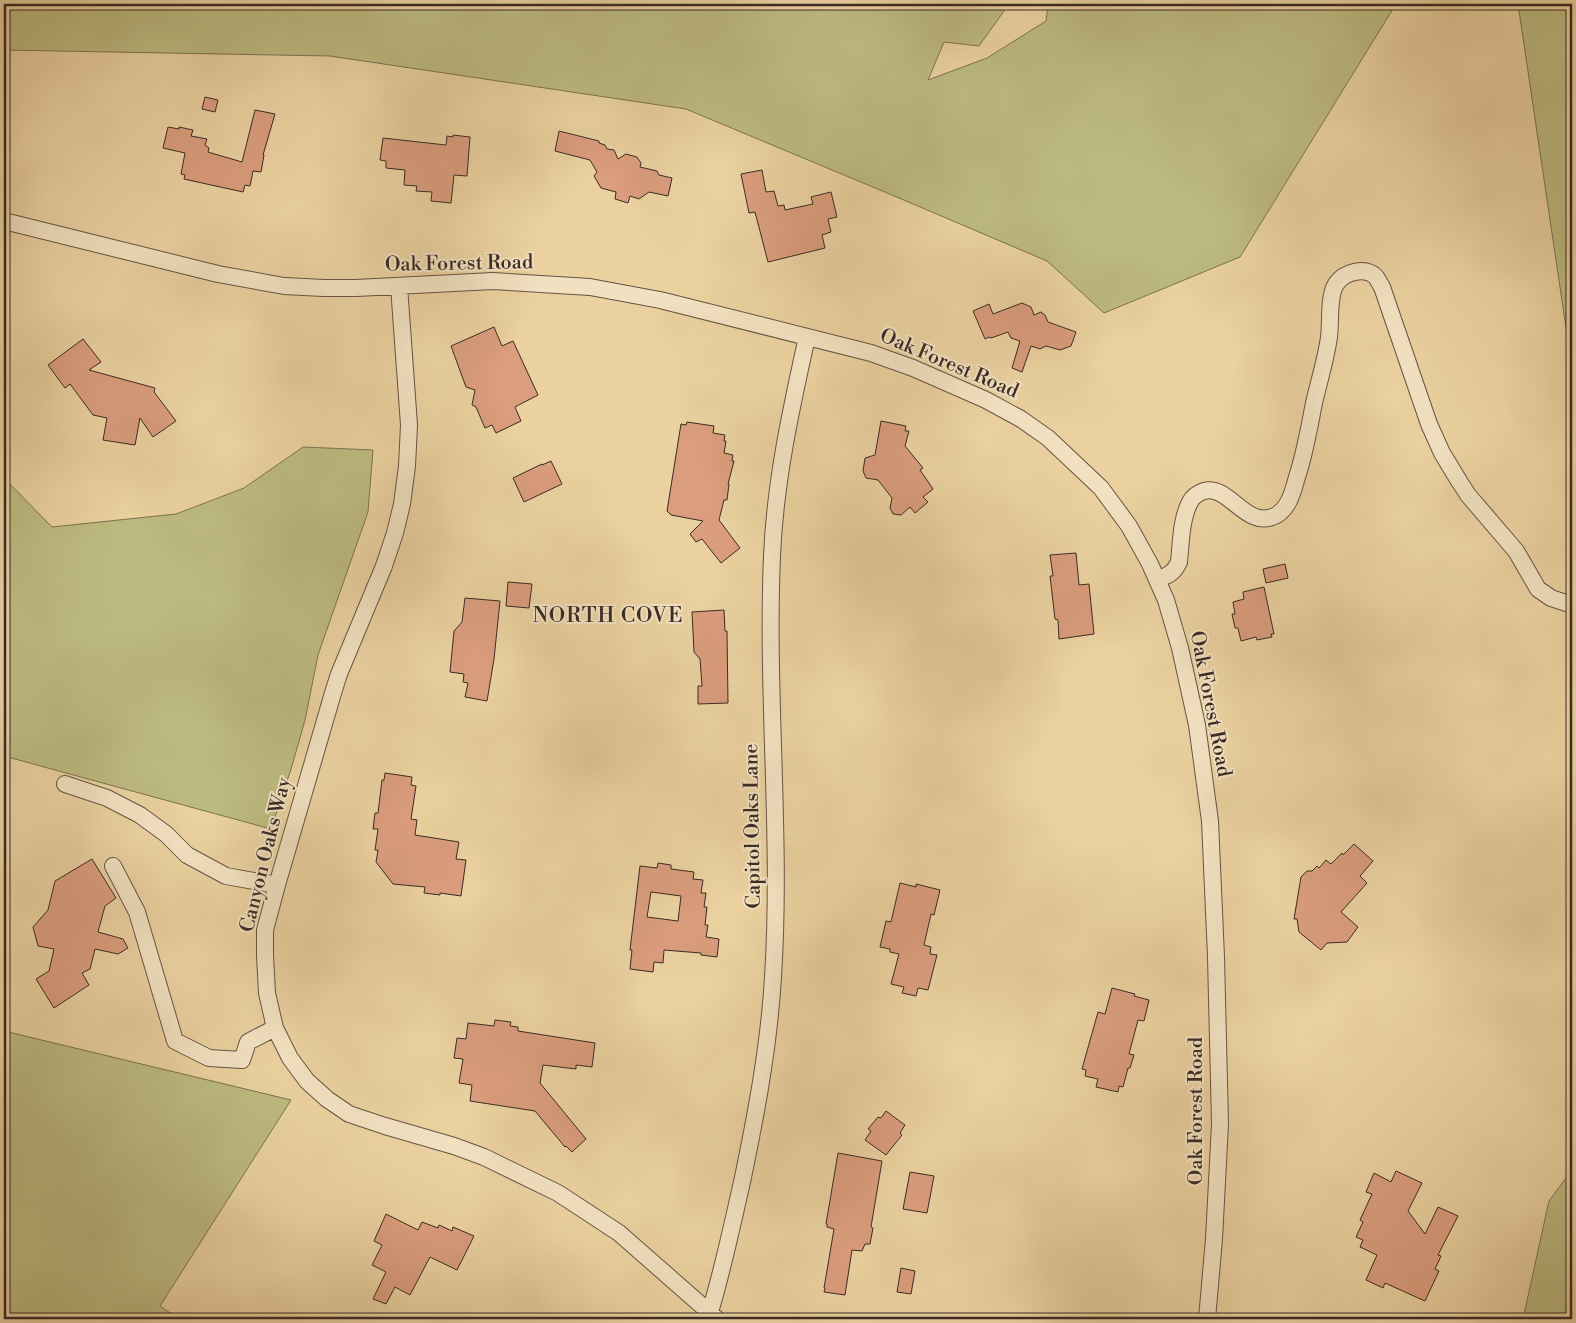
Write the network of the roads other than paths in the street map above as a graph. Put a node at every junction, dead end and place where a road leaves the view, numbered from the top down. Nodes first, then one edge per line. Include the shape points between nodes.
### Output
1 (4, 221) edge
2 (399, 286) junction
3 (807, 337) junction
4 (1157, 579) junction
5 (1572, 605) edge
6 (64, 784) dead end
7 (113, 866) dead end
8 (276, 885) junction
9 (275, 1028) junction
10 (714, 1316) edge
11 (1207, 1319) edge

1 - 2 street, Oak Forest Road via 250,281 324,288
2 - 3 street, Oak Forest Road via 493,280 590,287 660,300
2 - 8 street, Canyon Oaks Way via 409,425 402,504 384,566 339,674
3 - 4 street, Oak Forest Road via 872,353 912,368 1022,419 1048,438 1102,488 1130,526
3 - 10 street, Capitol Oaks Lane via 789,416 772,554 776,884 773,978 749,1146
4 - 5 street via 1171,575 1176,569 1185,516 1192,498 1200,492 1218,492 1259,518 1266,519 1283,511 1299,474 1329,338 1332,293 1341,278 1360,270 1375,276 1382,287 1430,424 1459,481 1516,551 1538,589 1551,598
4 - 11 street, Oak Forest Road via 1180,648 1197,725 1210,821 1220,1124
6 - 8 street via 106,798 140,815 166,834 187,856 226,876
7 - 9 street via 137,912 174,1041 209,1058 242,1060 248,1042
8 - 9 street, Canyon Oaks Way via 264,955 266,993
9 - 10 street, Canyon Oaks Way via 306,1081 349,1114 484,1157 558,1193 619,1234

